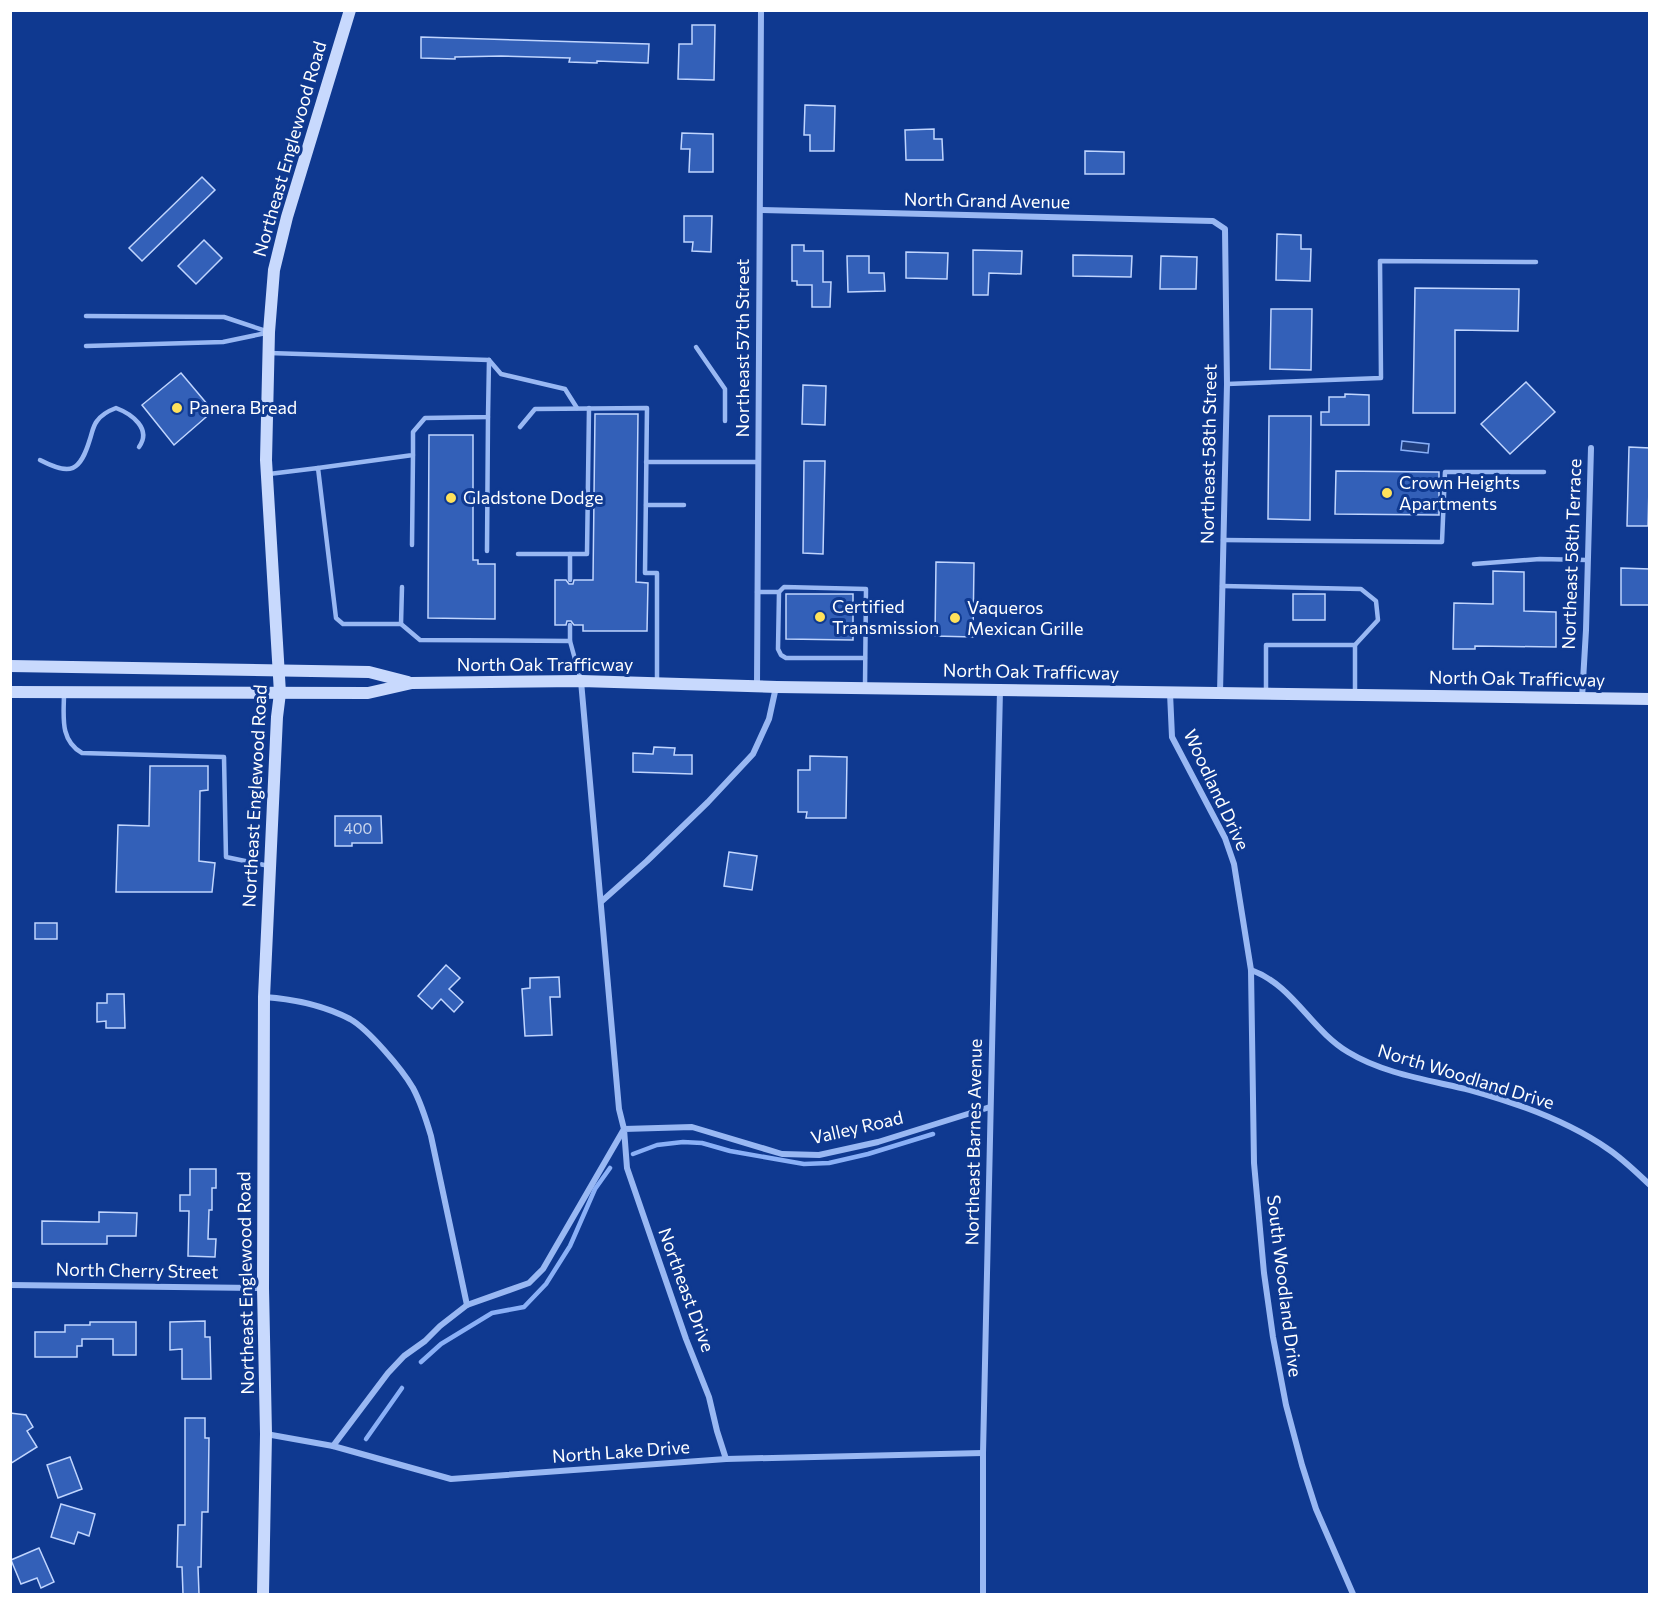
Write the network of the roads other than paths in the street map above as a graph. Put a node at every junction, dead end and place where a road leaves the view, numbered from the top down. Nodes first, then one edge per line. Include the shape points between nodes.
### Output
1 (350, 10) edge
2 (761, 10) edge
3 (760, 210) junction
4 (1214, 221) joint
5 (1536, 262) dead end
6 (86, 316) dead end
7 (268, 332) junction
8 (86, 346) dead end
9 (696, 347) dead end
10 (268, 353) junction
11 (489, 360) junction
12 (1227, 384) junction
13 (577, 408) junction
14 (589, 408) junction
15 (488, 417) junction
16 (725, 421) dead end
17 (519, 427) dead end
18 (139, 447) dead end
19 (1591, 448) dead end
20 (413, 455) junction
21 (40, 460) dead end
22 (646, 462) junction
23 (758, 462) junction
24 (318, 468) junction
25 (1544, 472) dead end
26 (267, 474) junction
27 (646, 505) junction
28 (684, 505) dead end
29 (1223, 540) junction
30 (412, 545) dead end
31 (487, 551) dead end
32 (518, 554) dead end
33 (570, 554) junction
34 (1587, 560) junction
35 (1473, 564) dead end
36 (570, 580) dead end
37 (1222, 586) junction
38 (402, 587) dead end
39 (757, 591) junction
40 (779, 592) junction
41 (401, 624) junction
42 (570, 625) dead end
43 (570, 641) junction
44 (1355, 645) junction
45 (865, 658) junction
46 (10, 666) edge
47 (278, 670) junction
48 (581, 681) junction
49 (412, 683) junction
50 (657, 683) junction
51 (757, 686) junction
52 (777, 687) junction
53 (864, 688) junction
54 (1000, 690) junction
55 (10, 692) edge
56 (1170, 692) junction
57 (64, 693) junction
58 (280, 693) junction
59 (1220, 693) junction
60 (1266, 694) junction
61 (1355, 695) junction
62 (1582, 698) junction
63 (1650, 699) edge
64 (269, 866) junction
65 (602, 901) junction
66 (1251, 970) junction
67 (264, 997) junction
68 (990, 1107) junction
69 (624, 1130) junction
70 (1650, 1185) edge
71 (10, 1285) edge
72 (263, 1288) junction
73 (467, 1305) junction
74 (266, 1434) junction
75 (333, 1446) junction
76 (983, 1453) junction
77 (726, 1459) junction
78 (263, 1594) edge
79 (984, 1594) edge
80 (1353, 1594) edge

1 - 7 main road, Northeast Englewood Road via 287,217 274,270
2 - 3 street, Northeast 57th Street
3 - 4 street, North Grand Avenue
3 - 23 street, Northeast 57th Street
4 - 12 street, Northeast 58th Street via 1225,229
5 - 12 lane via 1380,261 1381,378
6 - 7 lane via 224,317
7 - 8 lane via 223,342
7 - 10 main road, Northeast Englewood Road
9 - 16 lane via 725,389
10 - 11 lane
10 - 26 main road, Northeast Englewood Road
11 - 13 lane via 501,374 565,389
11 - 15 lane
12 - 29 street, Northeast 58th Street
13 - 14 lane
13 - 17 lane via 535,409
14 - 22 lane via 647,408
14 - 33 lane via 587,554
15 - 20 lane via 426,418 413,432
15 - 31 lane
18 - 21 lane via 144,434 138,422 128,412 116,408 104,413 96,423 78,467 56,468
19 - 34 street, Northeast 58th Terrace
20 - 24 lane
20 - 30 lane
22 - 23 lane
22 - 27 lane
23 - 39 street, Northeast 57th Street
24 - 26 lane
24 - 41 lane via 336,618 343,624
25 - 29 lane via 1444,472 1442,542
26 - 47 main road, Northeast Englewood Road
27 - 28 lane
27 - 50 lane via 645,573 657,573
29 - 37 street, Northeast 58th Street
32 - 33 lane
33 - 36 lane
34 - 35 lane
34 - 62 street, Northeast 58th Terrace
37 - 44 lane via 1361,590 1376,601 1378,620
37 - 59 street, Northeast 58th Street
38 - 41 lane
39 - 40 lane
39 - 51 street, Northeast 57th Street
40 - 45 lane via 781,655
40 - 45 lane via 784,587 866,589
41 - 43 lane via 420,640
42 - 43 lane
43 - 48 lane
44 - 60 lane via 1266,645
44 - 61 lane
45 - 53 lane
46 - 47 main road, North Oak Trafficway
47 - 49 main road, North Oak Trafficway via 369,672
47 - 58 main road, Northeast Englewood Road
48 - 49 main road, North Oak Trafficway
48 - 50 main road, North Oak Trafficway
48 - 65 street, Northeast Drive
49 - 58 main road, North Oak Trafficway via 368,693
50 - 51 main road, North Oak Trafficway
51 - 52 main road, North Oak Trafficway
52 - 53 main road, North Oak Trafficway
52 - 65 street via 769,719 753,754 708,802
53 - 54 main road, North Oak Trafficway
54 - 56 main road, North Oak Trafficway
54 - 68 street, Northeast Barnes Avenue
55 - 57 main road, North Oak Trafficway
56 - 59 main road, North Oak Trafficway
56 - 66 street, Woodland Drive via 1172,737 1225,838 1234,864
57 - 58 main road, North Oak Trafficway
57 - 64 lane via 65,733 73,748 82,753 224,757 226,857
58 - 64 main road, Northeast Englewood Road
59 - 60 main road, North Oak Trafficway
60 - 61 main road, North Oak Trafficway
61 - 62 main road, North Oak Trafficway
62 - 63 main road, North Oak Trafficway
64 - 67 main road, Northeast Englewood Road
65 - 69 street, Northeast Drive
66 - 70 street, North Woodland Drive via 1274,981 1346,1051 1375,1066 1472,1091 1558,1121 1609,1149
66 - 80 street, South Woodland Drive via 1254,1163 1273,1337 1302,1465 1316,1509
67 - 72 main road, Northeast Englewood Road
67 - 73 street via 316,1005 352,1020 385,1052 412,1087 431,1136
68 - 69 street, Valley Road via 878,1142 819,1155 782,1154 692,1127
68 - 76 street, Northeast Barnes Avenue
69 - 73 street via 543,1269 529,1283
69 - 77 street, Northeast Drive via 627,1168 709,1397
71 - 72 street, North Cherry Street
72 - 74 main road, Northeast Englewood Road
73 - 75 street via 404,1356
74 - 75 street, North Lake Drive
74 - 78 main road, Northeast Englewood Road
75 - 77 street, North Lake Drive via 451,1479
76 - 77 street, North Lake Drive
76 - 79 street, Northeast Barnes Avenue

